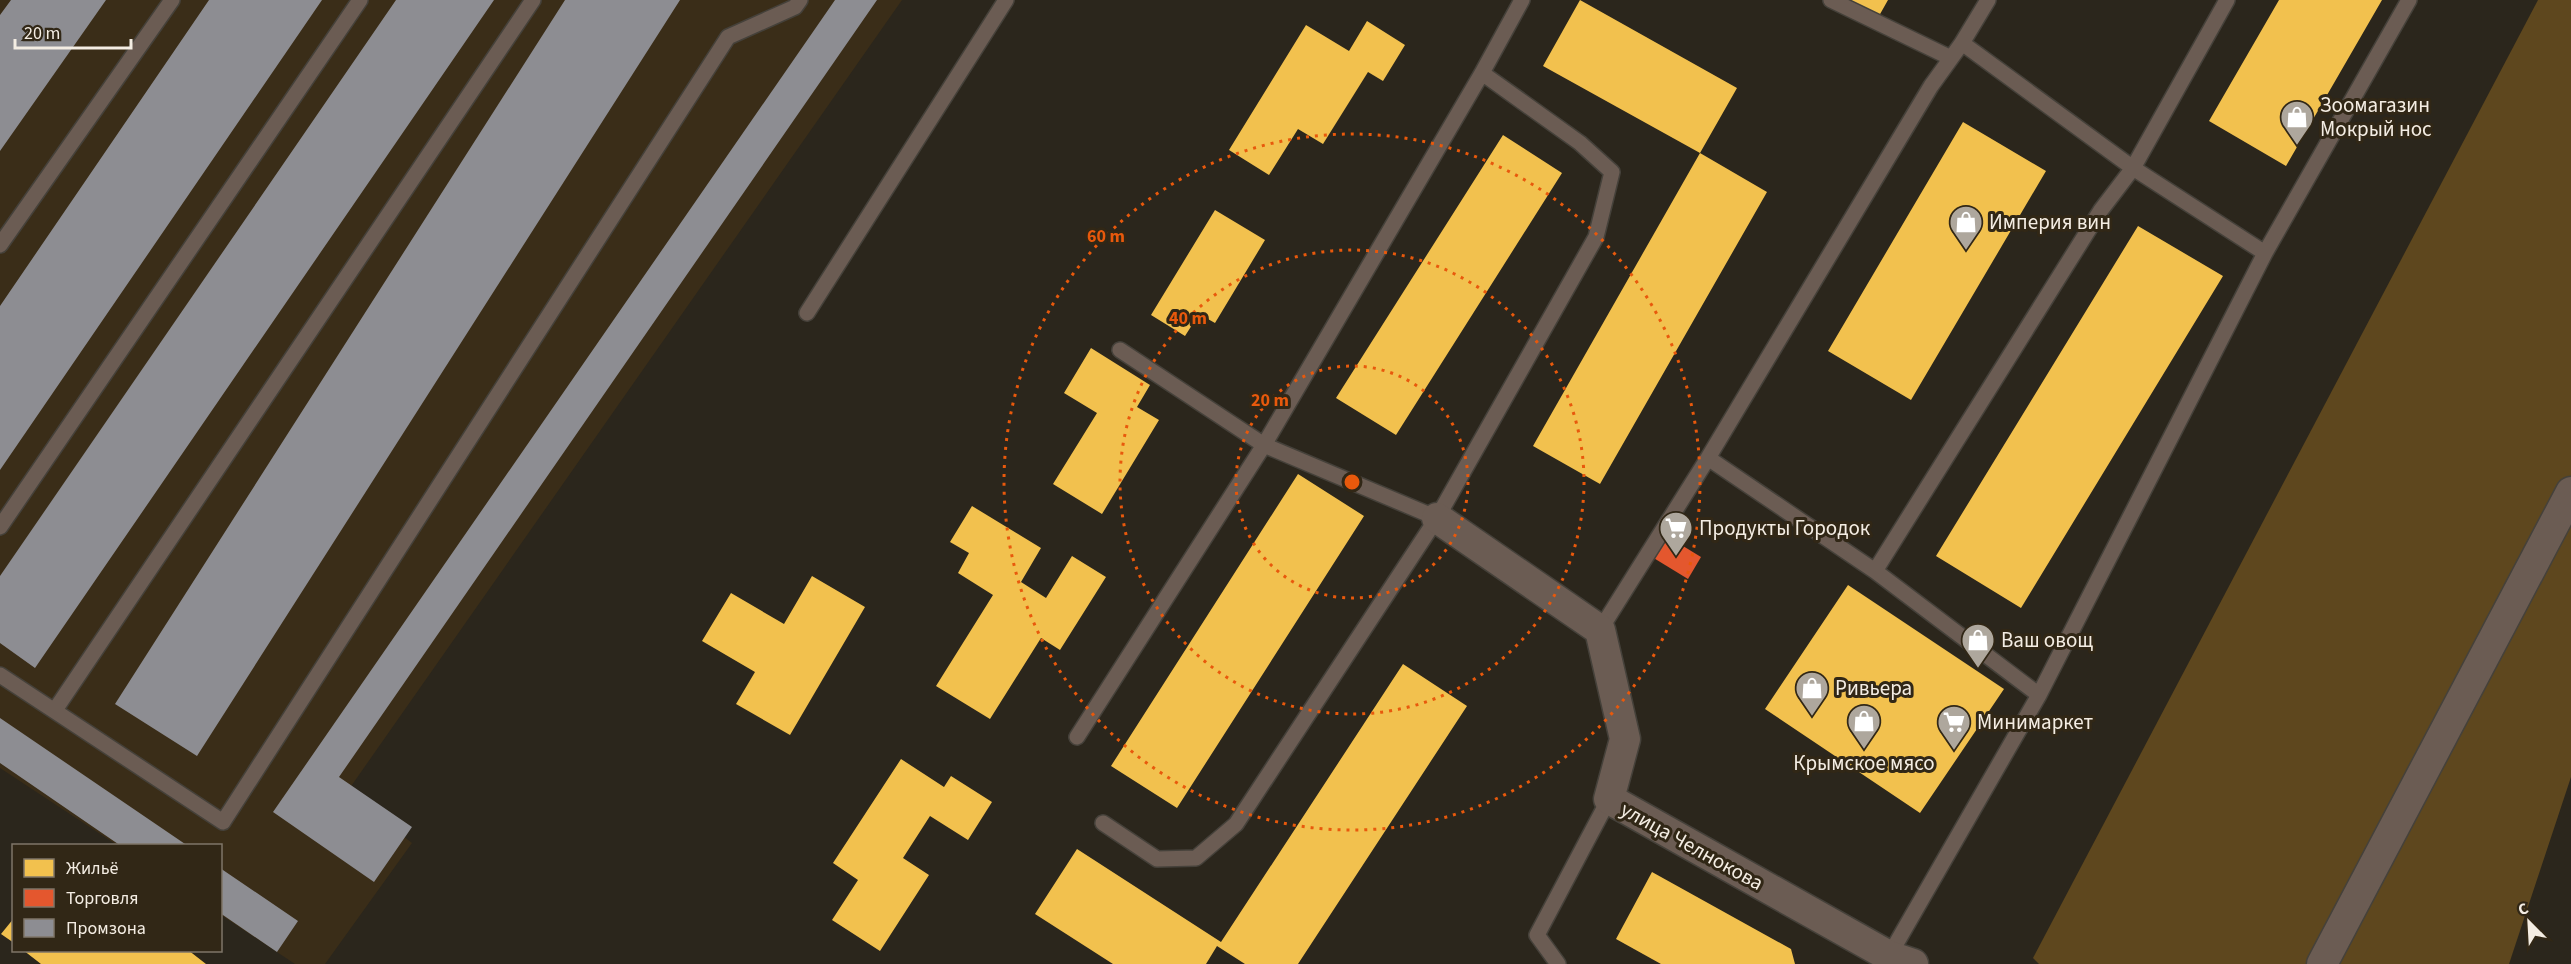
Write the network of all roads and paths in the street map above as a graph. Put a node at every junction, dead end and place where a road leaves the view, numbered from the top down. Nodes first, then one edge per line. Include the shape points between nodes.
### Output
1 (172, 0) edge
2 (360, 0) edge
3 (533, 0) edge
4 (800, 0) edge
5 (1006, 0) edge
6 (1522, 0) edge
7 (1831, 0) edge
8 (1988, 0) edge
9 (2226, 0) edge
10 (2409, 0) edge
11 (1962, 43) junction
12 (1951, 58) junction
13 (1482, 73) junction
14 (2133, 168) junction
15 (0, 245) edge
16 (2265, 254) junction
17 (807, 313) dead end
18 (1120, 350) dead end
19 (1264, 445) junction
20 (1708, 458) junction
21 (2571, 492) edge
22 (1437, 518) junction
23 (0, 527) edge
24 (1875, 571) junction
25 (1600, 630) junction
26 (0, 675) edge
27 (2039, 695) junction
28 (55, 710) junction
29 (1077, 737) dead end
30 (1609, 799) junction
31 (1103, 823) dead end
32 (1901, 960) edge
33 (1558, 964) edge
34 (2322, 964) edge

1 - 15 lane
2 - 23 lane
3 - 28 lane
4 - 28 lane via 795,7 728,37 224,822
5 - 17 lane
6 - 13 lane
7 - 12 lane
8 - 11 lane
9 - 14 lane
10 - 16 lane
11 - 12 lane
11 - 14 lane
12 - 20 lane
13 - 19 lane
13 - 22 lane via 1580,143 1612,172 1596,237
14 - 16 lane
14 - 24 lane via 2101,210
16 - 27 lane
18 - 19 lane
19 - 22 lane
19 - 29 lane
20 - 24 lane
20 - 25 lane
21 - 34 street
22 - 25 street
22 - 31 lane via 1236,824 1196,858 1156,859
24 - 27 lane
25 - 30 street, улица Челнокова via 1625,739
26 - 28 lane
27 - 32 lane
30 - 32 street, улица Челнокова
30 - 33 lane via 1537,935

